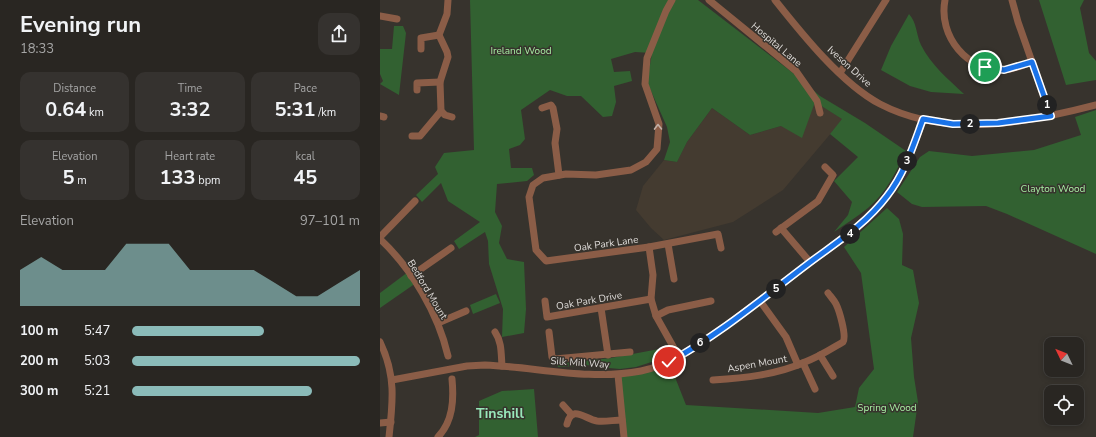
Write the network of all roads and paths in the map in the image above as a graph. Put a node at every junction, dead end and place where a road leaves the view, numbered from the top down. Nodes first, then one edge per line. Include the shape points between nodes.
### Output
1 (448, 0) edge
2 (672, 0) edge
3 (709, 0) edge
4 (775, 0) edge
5 (875, 0) edge
6 (945, 0) edge
7 (1012, 0) edge
8 (884, 2) edge
9 (380, 16) edge
10 (397, 19) dead end
11 (439, 35) junction
12 (421, 49) dead end
13 (1032, 62) junction
14 (840, 73) junction
15 (440, 82) junction
16 (417, 90) dead end
17 (1096, 105) edge
18 (542, 108) dead end
19 (441, 111) junction
20 (820, 113) dead end
21 (1051, 116) junction
22 (452, 117) dead end
23 (923, 119) junction
24 (412, 136) dead end
25 (825, 167) dead end
26 (559, 175) junction
27 (415, 201) dead end
28 (380, 238) edge
29 (668, 244) junction
30 (452, 248) dead end
31 (649, 248) junction
32 (721, 248) dead end
33 (810, 262) junction
34 (411, 276) junction
35 (674, 279) dead end
36 (828, 293) dead end
37 (651, 299) junction
38 (545, 301) dead end
39 (711, 301) dead end
40 (760, 301) junction
41 (601, 308) junction
42 (466, 311) dead end
43 (656, 316) junction
44 (438, 323) junction
45 (495, 332) dead end
46 (549, 332) dead end
47 (380, 342) edge
48 (630, 352) dead end
49 (608, 355) junction
50 (448, 356) dead end
51 (820, 356) junction
52 (679, 357) junction
53 (801, 364) junction
54 (502, 366) junction
55 (618, 375) junction
56 (833, 376) dead end
57 (392, 380) junction
58 (452, 380) dead end
59 (712, 380) dead end
60 (814, 389) dead end
61 (563, 405) dead end
62 (572, 415) junction
63 (622, 420) junction
64 (391, 422) junction
65 (380, 424) edge
66 (567, 424) dead end
67 (389, 437) edge
68 (438, 437) edge
69 (624, 437) edge

1 - 11 street via 447,14
26 -> 2 street via 596,175 631,170 646,162 657,149 659,124 644,84 647,58
3 - 20 street, Hospital Lane via 796,71 817,101
4 - 14 street, Iveson Drive
5 - 8 street
6 - 13 street via 945,26 949,37 963,55 985,67 996,69 1012,68
7 - 13 street
8 - 14 street
9 - 10 street
11 - 12 street via 421,38
11 - 15 street via 448,57
13 - 21 street
14 - 23 street, Iveson Drive via 880,104
15 - 16 street via 417,83
15 - 19 street
17 - 21 street, Iveson Drive
18 - 26 street via 551,105 553,108 557,129 555,143
19 - 22 street
19 - 24 street via 420,136
21 - 23 street, Iveson Drive via 998,123 953,124
23 - 33 street, Silk Mill Way via 906,165 888,195 855,230
25 - 33 street via 833,175 821,198 778,230
26 - 31 street, Oak Park Lane via 537,181 529,197 536,250 546,261
27 - 28 street
28 - 34 street, Bedford Mount
29 - 31 street
29 - 32 street via 718,234
29 - 35 street
30 - 34 street
31 - 37 street, Oak Park Lane via 653,275
33 - 40 street, Silk Mill Way
34 - 44 street, Bedford Mount
36 - 51 street, Aspen Mount via 836,304 845,339
37 - 41 street, Oak Park Drive
37 - 43 street, Oak Park Lane
38 - 41 street, Oak Park Drive via 547,317
39 - 43 street via 668,310
40 - 52 street, Silk Mill Way
40 - 53 street via 786,337
41 - 49 street
42 - 44 street
43 - 52 street, Oak Park Lane
44 - 50 street, Bedford Mount
45 - 54 street via 501,348
46 - 49 street via 552,356 555,359
47 - 57 street
48 - 49 street
51 - 53 street, Aspen Mount
51 - 56 street
52 - 55 street, Silk Mill Way via 655,367
53 - 59 street, Aspen Mount via 748,377
53 - 60 street
54 - 55 street, Silk Mill Way
54 - 57 street, Silk Mill Way via 468,366
55 - 63 street
57 - 64 street
58 - 68 street via 449,421
61 - 62 street
62 - 63 street via 579,414 598,421
62 - 66 street
63 - 69 street
64 - 65 street
64 - 67 street

